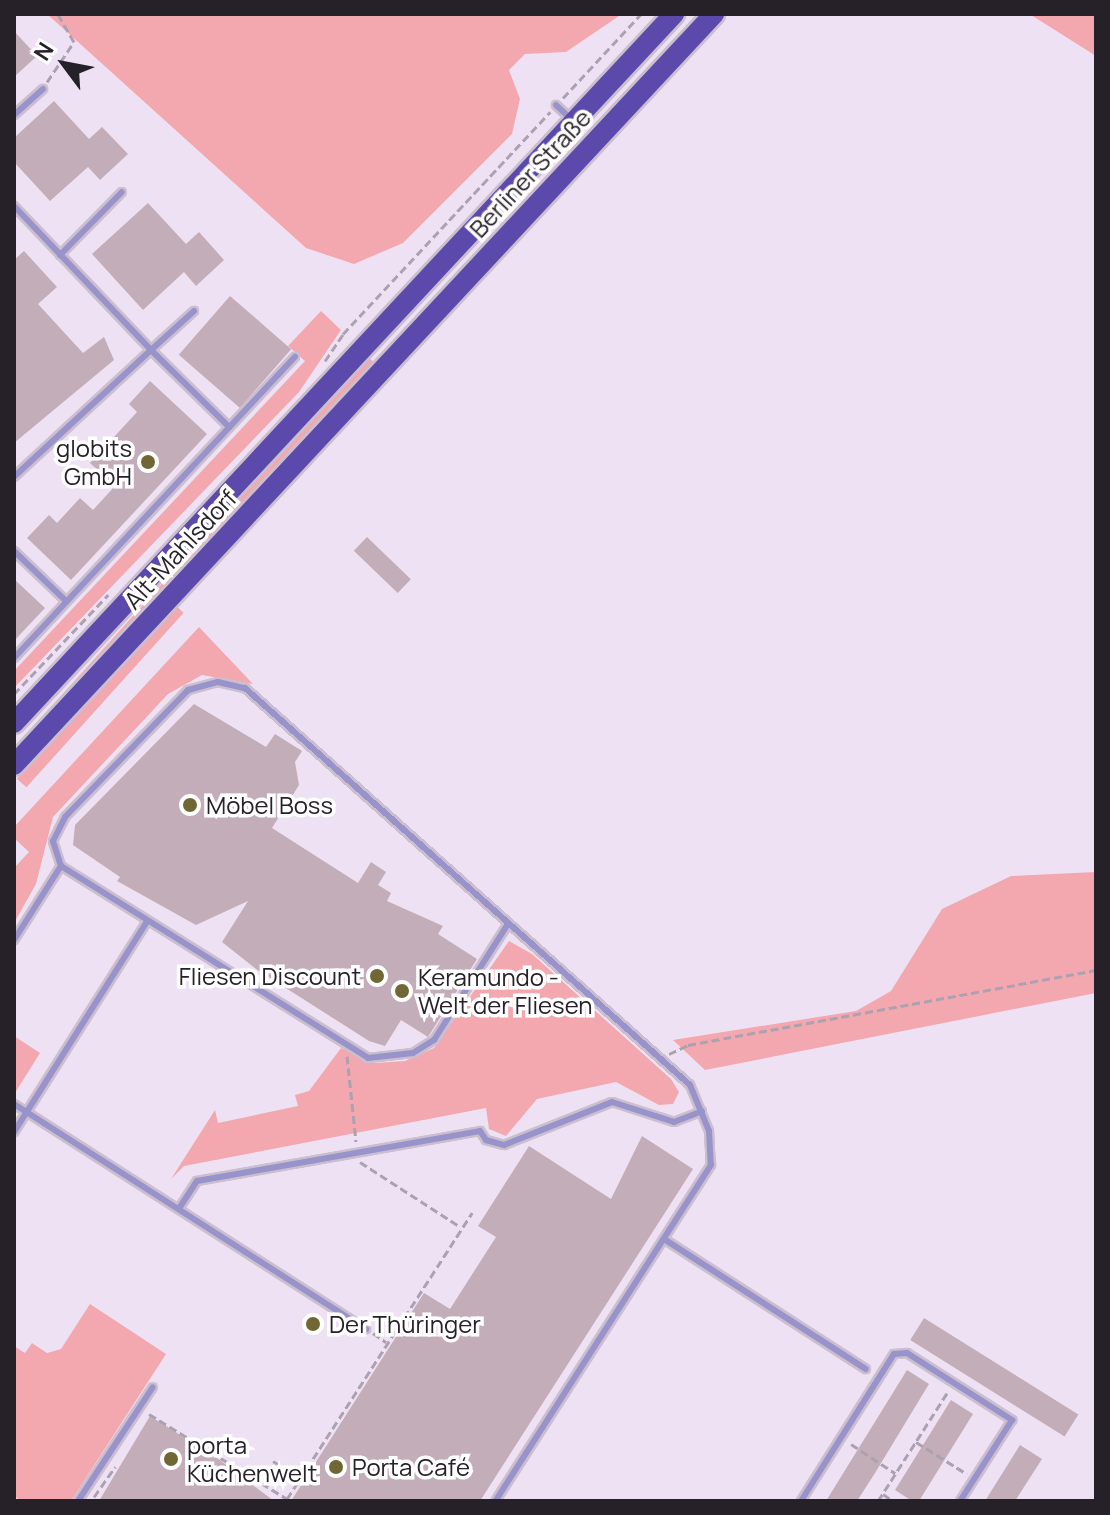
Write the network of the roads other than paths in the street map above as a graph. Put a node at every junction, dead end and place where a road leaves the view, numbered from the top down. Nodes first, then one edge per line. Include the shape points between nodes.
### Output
1 (674, 14) edge
2 (714, 14) edge
3 (43, 89) road end
4 (556, 105) road end
5 (14, 115) edge
6 (574, 122) junction
7 (122, 192) dead end
8 (14, 206) edge
9 (60, 255) junction
10 (194, 311) dead end
11 (151, 350) junction
12 (360, 352) joint
13 (295, 357) dead end
14 (383, 368) joint
15 (229, 427) junction
16 (14, 477) edge
17 (14, 551) edge
18 (66, 601) junction
19 (14, 658) edge
20 (14, 723) edge
21 (14, 765) edge
22 (61, 866) junction
23 (146, 923) junction
24 (508, 924) junction
25 (14, 940) edge
26 (14, 1104) edge
27 (702, 1111) junction
28 (27, 1112) junction
29 (14, 1132) edge
30 (180, 1207) junction
31 (664, 1239) junction
32 (366, 1329) road end
33 (866, 1369) dead end
34 (153, 1387) dead end
35 (78, 1501) edge
36 (495, 1501) edge
37 (801, 1501) edge
38 (960, 1501) edge

1 - 6 main road, Berliner Straße
2 - 14 main road, Berliner Straße
3 - 5 lane
4 - 6 lane
6 - 12 main road, Berliner Straße
7 - 9 lane
8 - 9 lane
9 - 11 lane
10 - 11 lane
11 - 15 lane
11 - 16 lane
12 - 20 main road, Alt-Mahlsdorf
13 - 15 lane
14 - 21 main road, Alt-Mahlsdorf
15 - 18 lane
17 - 18 lane
18 - 19 lane
22 - 23 lane
22 - 24 lane via 53,841 65,817 188,690 218,682 245,688
22 - 25 lane
23 - 24 lane via 368,1058 394,1058 434,1040
23 - 28 lane
24 - 27 lane via 690,1085
26 - 28 lane
27 - 30 lane via 674,1122 612,1102 504,1145 486,1140 480,1131 197,1181
27 - 31 lane via 711,1165
28 - 29 lane
28 - 30 lane
30 - 32 lane
31 - 33 lane
31 - 36 lane
34 - 35 lane
37 - 38 lane via 894,1354 907,1353 1012,1420

